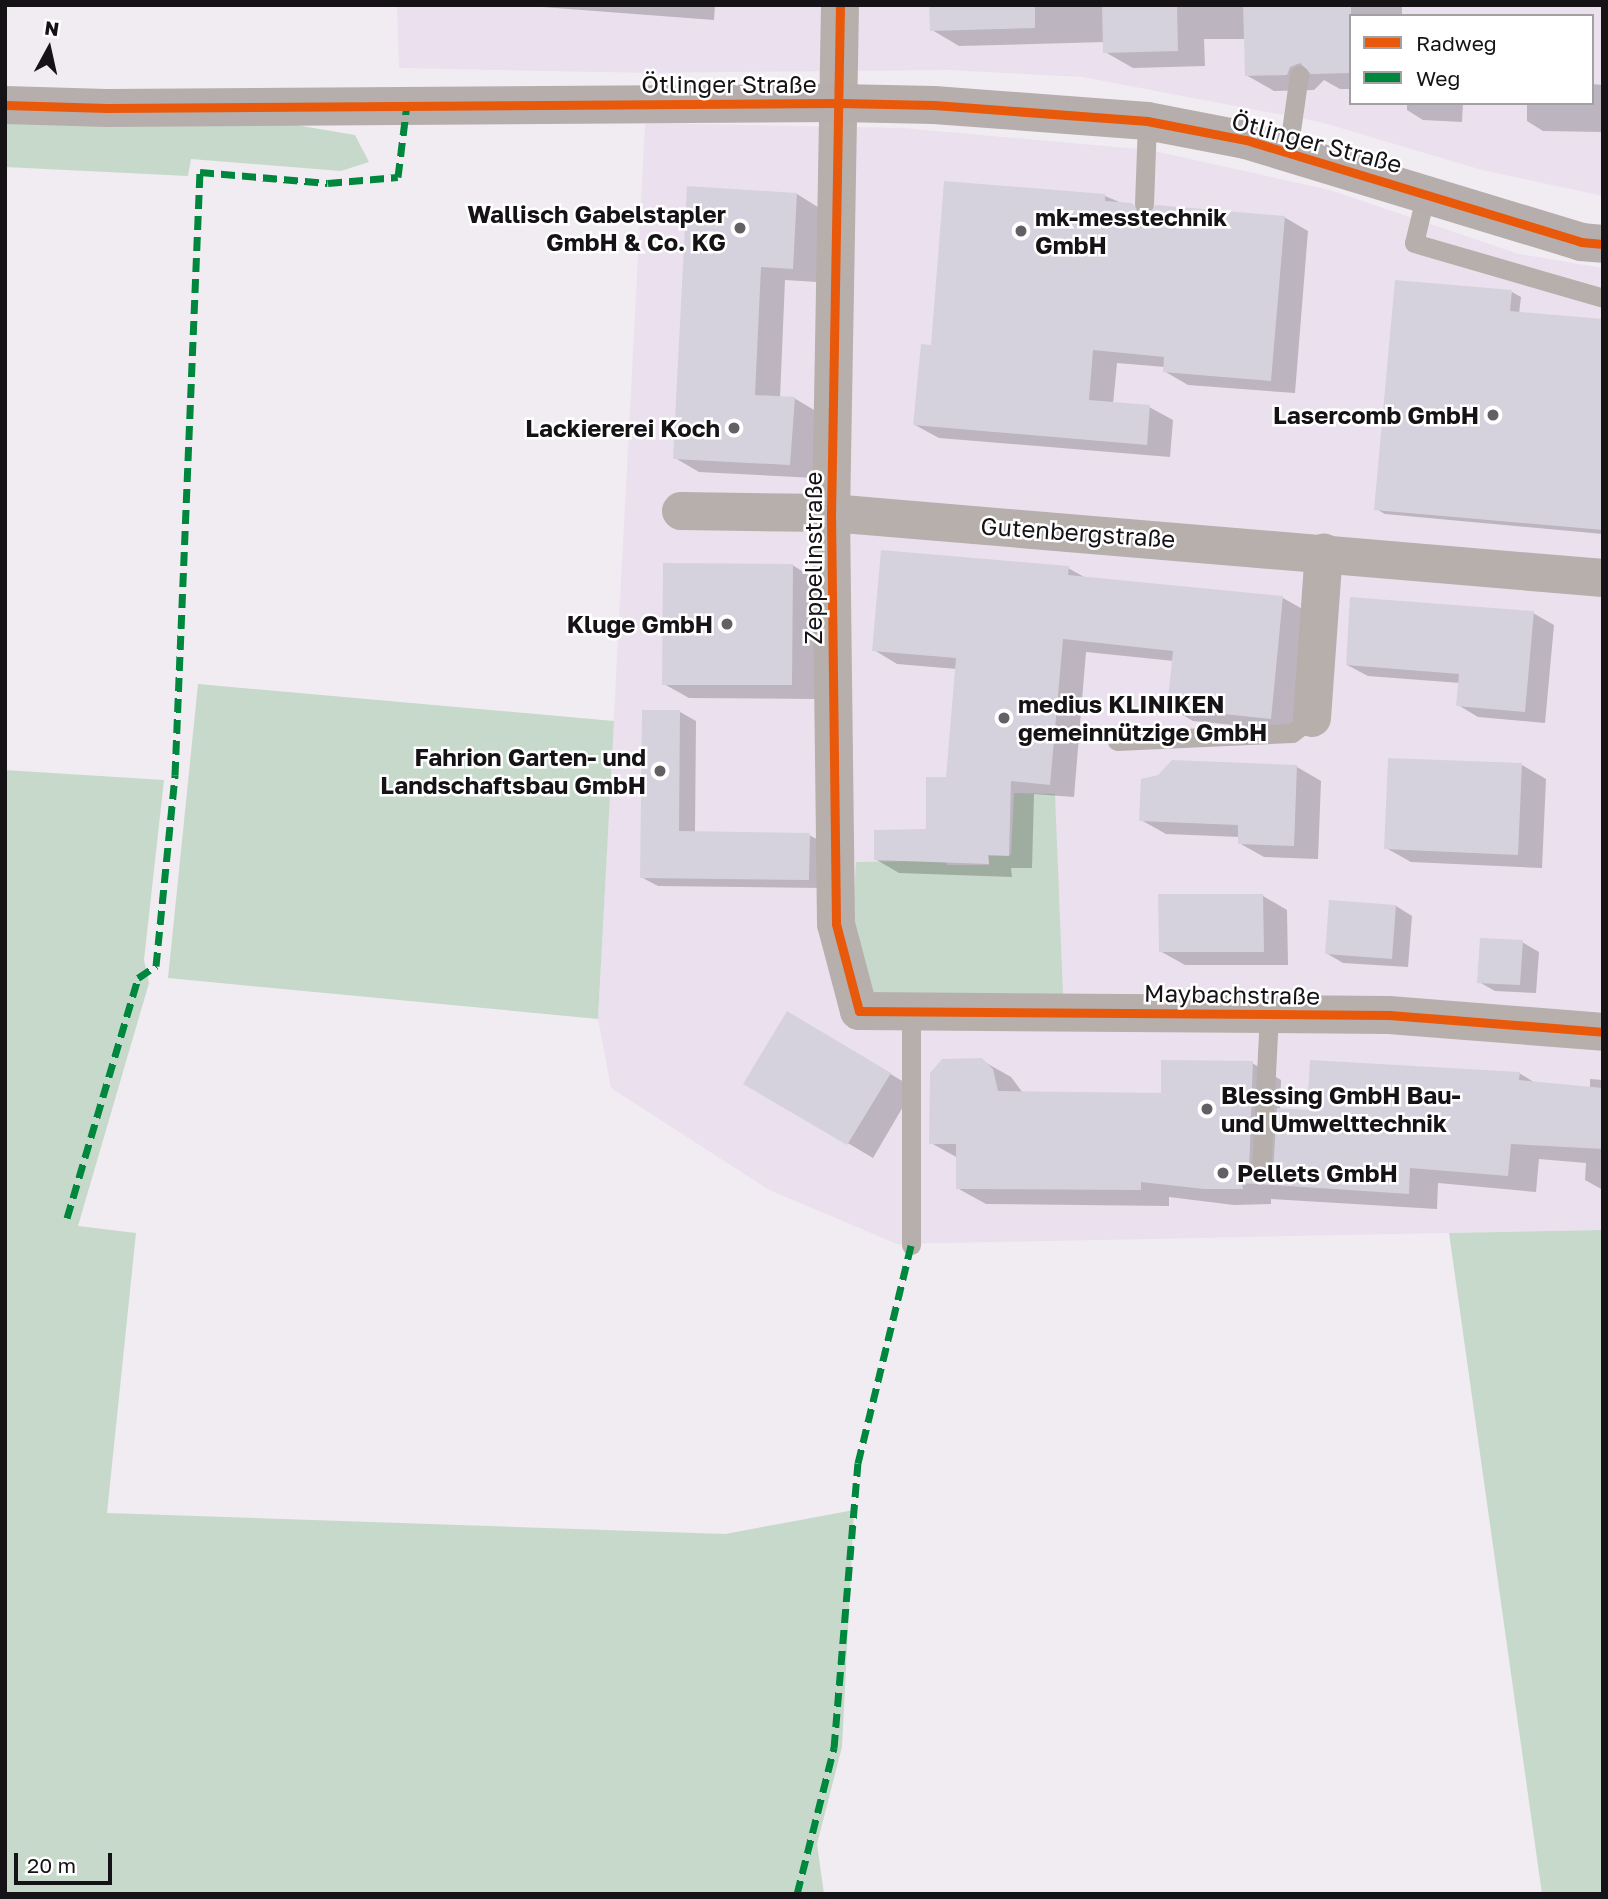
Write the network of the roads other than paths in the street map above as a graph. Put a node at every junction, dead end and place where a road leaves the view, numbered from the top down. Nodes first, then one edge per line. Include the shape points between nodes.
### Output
1 (840, 5) edge
2 (1299, 75) dead end
3 (839, 103) junction
4 (5, 105) edge
5 (1147, 121) junction
6 (1288, 152) junction
7 (1426, 193) junction
8 (1144, 204) dead end
9 (1603, 244) edge
10 (1603, 298) edge
11 (681, 511) dead end
12 (831, 513) junction
13 (1324, 552) junction
14 (1603, 578) edge
15 (1312, 718) joint
16 (1117, 741) dead end
17 (859, 1011) joint
18 (911, 1013) junction
19 (1269, 1014) junction
20 (1603, 1032) edge
21 (1261, 1172) dead end
22 (911, 1245) dead end

1 - 3 street, Zeppelinstraße
2 - 6 lane
3 - 4 street, Ötlinger Straße
3 - 5 street, Ötlinger Straße via 934,105
3 - 12 street, Zeppelinstraße
5 - 6 street, Ötlinger Straße
5 - 8 lane
6 - 7 street, Ötlinger Straße
7 - 9 street, Ötlinger Straße via 1581,242
7 - 10 lane via 1414,243
11 - 12 street, Zeppelinstraße
12 - 13 street, Gutenbergstraße
12 - 17 street, Zeppelinstraße via 836,925
13 - 14 street, Gutenbergstraße
13 - 15 street
15 - 16 lane via 1292,733
17 - 18 street, Maybachstraße
18 - 19 street, Maybachstraße
18 - 22 lane
19 - 20 street, Maybachstraße via 1389,1015
19 - 21 lane

